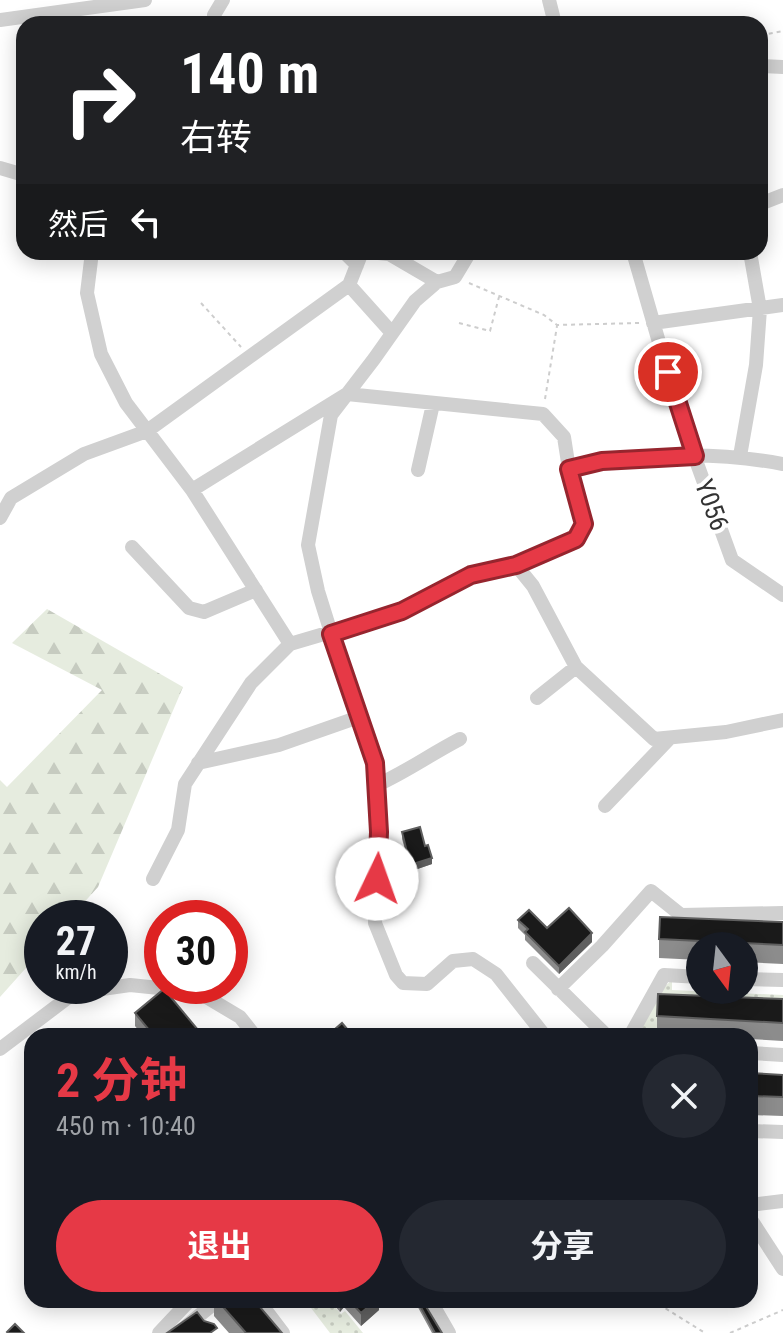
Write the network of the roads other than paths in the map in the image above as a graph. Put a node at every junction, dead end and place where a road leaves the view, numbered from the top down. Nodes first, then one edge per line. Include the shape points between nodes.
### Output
1 (145, 0) edge
2 (223, 0) edge
3 (214, 15) dead end
4 (29, 16) edge
5 (91, 260) edge
6 (361, 260) edge
7 (399, 260) edge
8 (465, 260) edge
9 (635, 260) edge
10 (751, 260) edge
11 (437, 282) junction
12 (349, 285) junction
13 (783, 305) edge
14 (760, 309) junction
15 (653, 323) junction
16 (392, 333) junction
17 (347, 394) junction
18 (433, 404) junction
19 (147, 431) junction
20 (695, 456) junction
21 (740, 456) junction
22 (783, 464) edge
23 (569, 469) junction
24 (418, 470) dead end
25 (192, 490) junction
26 (0, 518) edge
27 (132, 547) dead end
28 (516, 565) junction
29 (256, 590) junction
30 (783, 595) edge
31 (331, 634) junction
32 (290, 644) junction
33 (576, 667) junction
34 (537, 698) dead end
35 (359, 717) junction
36 (783, 720) edge
37 (670, 738) junction
38 (460, 739) dead end
39 (198, 763) junction
40 (377, 785) junction
41 (605, 806) dead end
42 (153, 879) dead end
43 (783, 913) edge
44 (533, 963) dead end
45 (686, 976) edge
46 (758, 979) edge
47 (783, 980) edge
48 (558, 989) junction
49 (28, 1028) edge
50 (249, 1028) edge
51 (539, 1028) edge
52 (599, 1028) edge
53 (634, 1028) edge
54 (24, 1031) edge
55 (0, 1049) edge
56 (758, 1053) edge
57 (783, 1055) edge
58 (758, 1131) edge
59 (783, 1132) edge
60 (783, 1201) edge
61 (758, 1204) edge
62 (758, 1230) edge
63 (783, 1269) edge
64 (182, 1308) edge
65 (211, 1308) edge
66 (264, 1308) edge
67 (435, 1308) edge
68 (159, 1333) edge
69 (178, 1333) edge
70 (283, 1333) edge
71 (449, 1333) edge

1 - 4 street
2 - 3 street
5 - 19 street via 87,293 101,354
6 - 12 street
7 - 11 street
8 - 11 street via 455,277
9 - 15 street, Y056 / Y056
10 - 14 street
11 - 16 street
12 - 16 street
12 - 19 street
13 - 14 street
14 - 15 street
14 - 21 street
15 - 20 street, Y056 / Y056
16 - 17 street
17 - 18 street
17 - 25 street
17 - 31 street via 331,415 308,545
18 - 23 street via 543,414 564,437
18 - 24 street
19 - 25 street
19 - 26 street via 84,454 11,498
20 - 21 street
20 - 23 street via 602,461
20 - 30 street, Y056 / Y056 via 732,560
21 - 22 street
23 - 28 street via 584,524 576,539
25 - 29 street
27 - 29 street via 189,608 204,612
28 - 31 street via 471,575 402,611
28 - 33 street via 533,586
29 - 32 street
31 - 32 street
31 - 35 street
32 - 39 street via 251,683
33 - 34 street
33 - 37 street via 654,739
35 - 39 street via 279,745
35 - 40 street
36 - 37 street
37 - 41 street
38 - 40 street
39 - 42 street via 185,784 178,830
40 - 51 street via 375,923 396,975 403,983 427,984 453,961 473,959 496,974
43 - 48 street via 681,915 651,891
44 - 48 street
45 - 53 street via 664,975
46 - 47 street
48 - 52 street
49 - 50 street via 74,993 130,985 198,992
54 - 55 street
56 - 57 street
58 - 59 street
60 - 61 street
62 - 63 street
64 - 68 street
65 - 69 street
66 - 70 street
67 - 71 street

